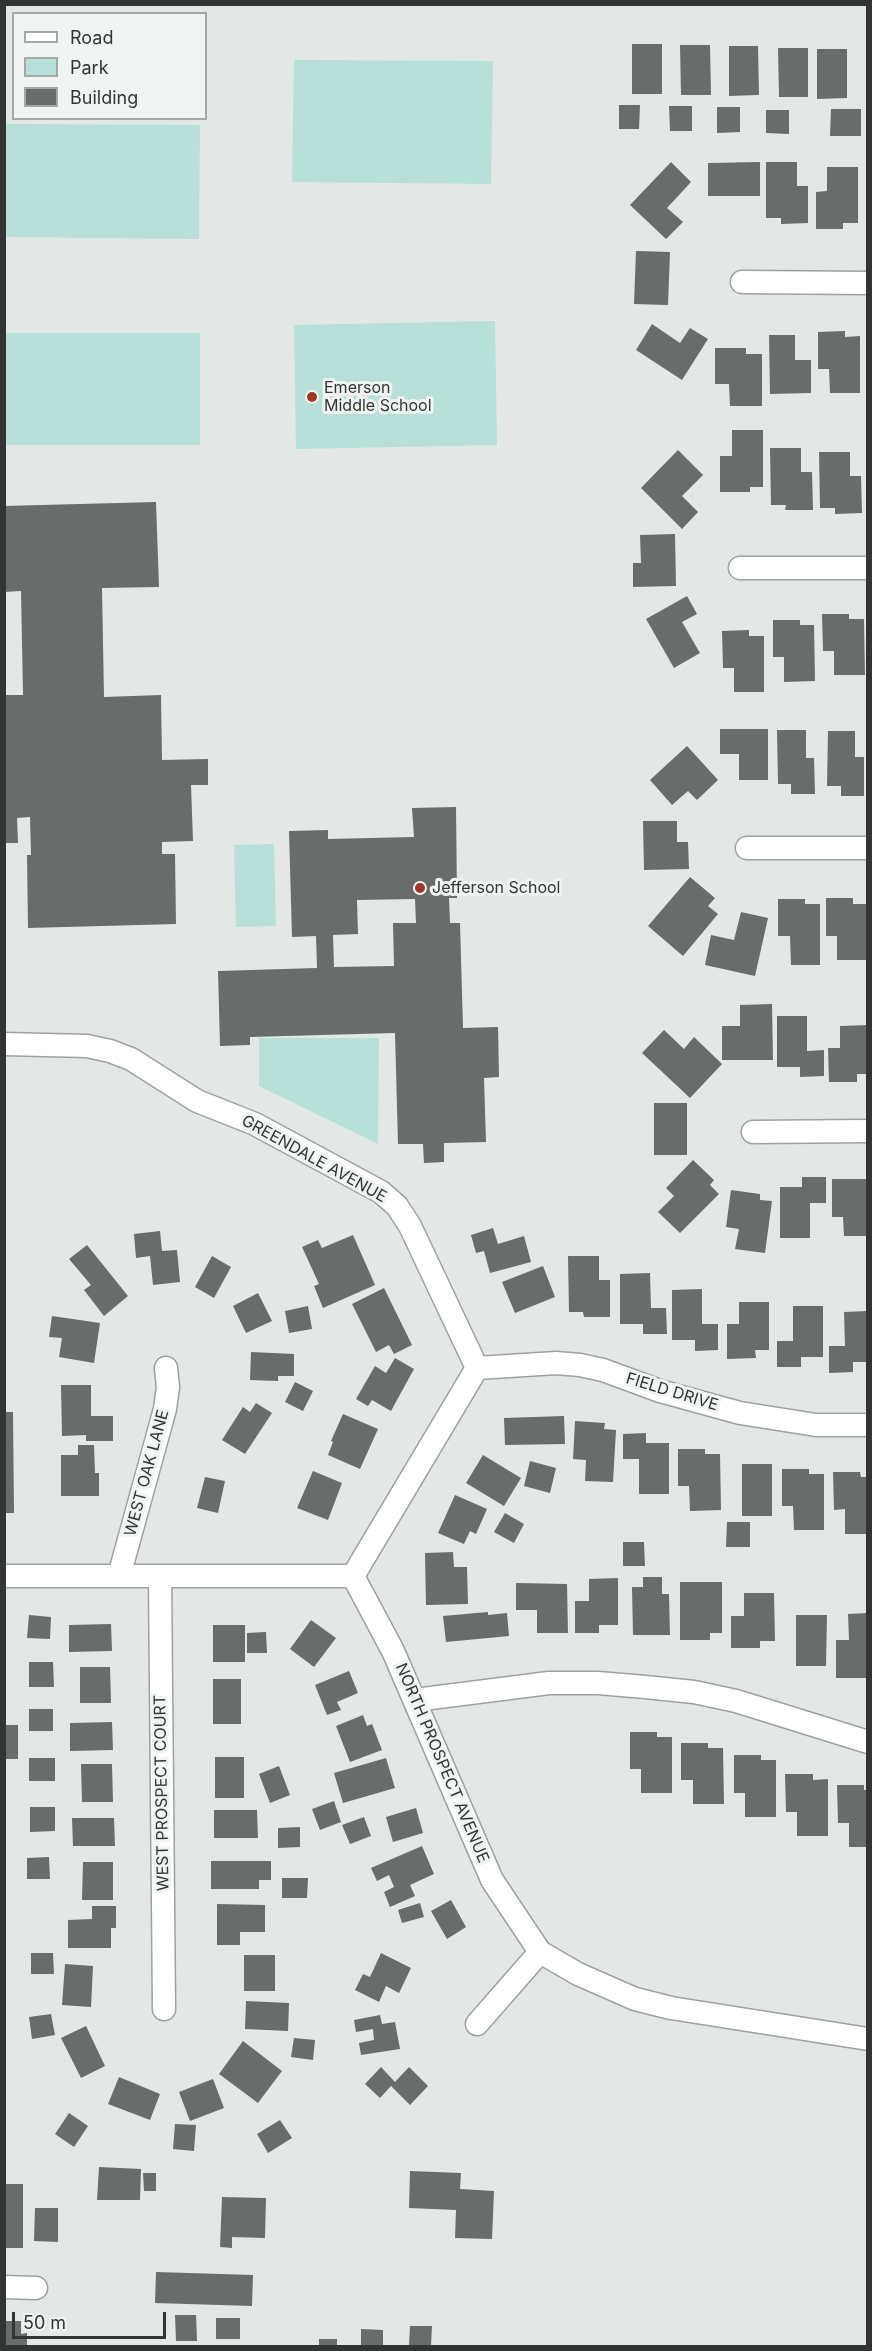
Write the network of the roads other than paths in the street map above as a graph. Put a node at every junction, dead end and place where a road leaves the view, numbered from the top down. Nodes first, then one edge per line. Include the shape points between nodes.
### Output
1 (742, 282) dead end
2 (867, 283) edge
3 (740, 568) dead end
4 (867, 568) edge
5 (747, 848) dead end
6 (867, 848) edge
7 (4, 1044) edge
8 (867, 1131) edge
9 (753, 1132) dead end
10 (165, 1368) dead end
11 (477, 1368) junction
12 (867, 1425) edge
13 (4, 1576) edge
14 (119, 1576) junction
15 (160, 1576) junction
16 (353, 1576) junction
17 (416, 1700) junction
18 (867, 1742) edge
19 (540, 1952) junction
20 (164, 2009) dead end
21 (477, 2024) dead end
22 (867, 2039) edge
23 (4, 2287) edge
24 (36, 2288) dead end

1 - 2 street
3 - 4 street
5 - 6 street
7 - 11 street, GREENDALE AVENUE via 87,1046 131,1059 197,1101 255,1124 381,1192 397,1206 410,1226
8 - 9 street
10 - 14 street, WEST OAK LANE via 165,1409
11 - 12 street, FIELD DRIVE via 580,1365 740,1413 816,1425
11 - 16 street
13 - 14 street
14 - 15 street
15 - 16 street
15 - 20 street, WEST PROSPECT COURT
16 - 17 street, NORTH PROSPECT AVENUE
17 - 18 street via 549,1683 645,1687 736,1701
17 - 19 street, NORTH PROSPECT AVENUE via 492,1880
19 - 21 street
19 - 22 street, NORTH PROSPECT AVENUE via 578,1974 644,2001
23 - 24 street

